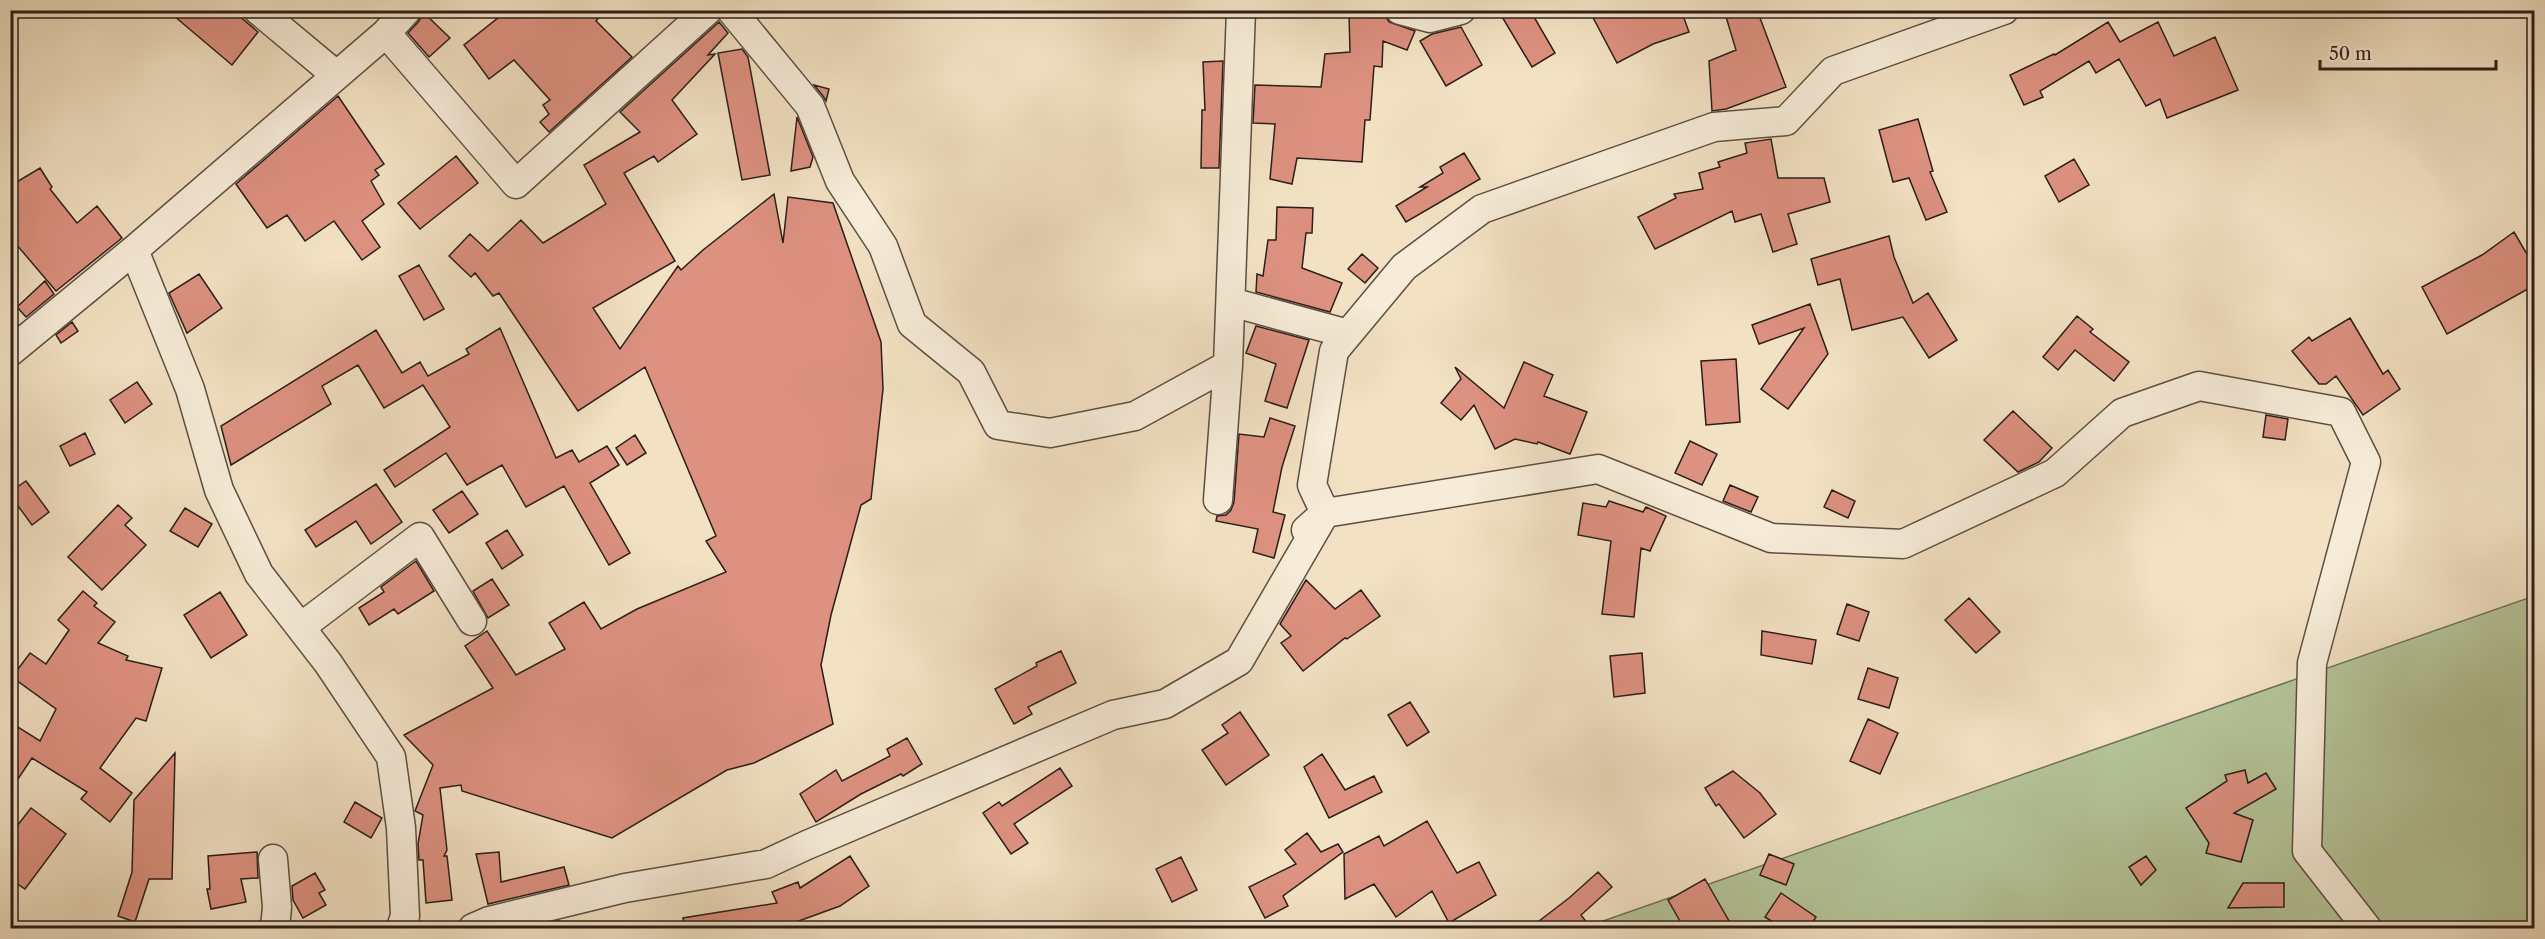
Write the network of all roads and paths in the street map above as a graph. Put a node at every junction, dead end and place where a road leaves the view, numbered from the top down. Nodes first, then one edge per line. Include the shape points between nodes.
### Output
1 (258, 10) edge
2 (407, 10) edge
3 (708, 10) edge
4 (732, 10) edge
5 (1241, 10) edge
6 (1400, 10) edge
7 (1461, 10) edge
8 (2004, 10) edge
9 (386, 33) junction
10 (336, 75) junction
11 (134, 250) junction
12 (1231, 302) junction
13 (1348, 334) junction
14 (10, 352) edge
15 (1228, 365) junction
16 (1218, 500) dead end
17 (1316, 521) junction
18 (472, 621) dead end
19 (301, 627) junction
20 (273, 859) dead end
21 (275, 928) edge
22 (401, 928) edge
23 (473, 928) edge
24 (2367, 928) edge

1 - 10 street
2 - 9 street
3 - 9 street via 516,184
4 - 15 street via 810,106 840,181 883,246 912,324 971,372 998,425 1050,433 1135,416
5 - 12 street
6 - 7 street via 1430,18
8 - 13 street via 1833,71 1786,121 1714,127 1482,209 1404,267
9 - 10 street
10 - 11 street
11 - 14 street
11 - 19 street via 190,389 219,490 259,574
12 - 13 street
12 - 15 street
13 - 17 street via 1334,351 1312,485
15 - 16 street
17 - 23 street via 1239,661 1166,704 1113,715 766,864 625,888
17 - 24 street via 1598,469 1771,538 1903,544 2055,473 2122,413 2199,386 2341,412 2366,462 2312,663 2307,851
18 - 19 street via 420,537
19 - 22 street via 391,757 401,828 405,916
20 - 21 street

